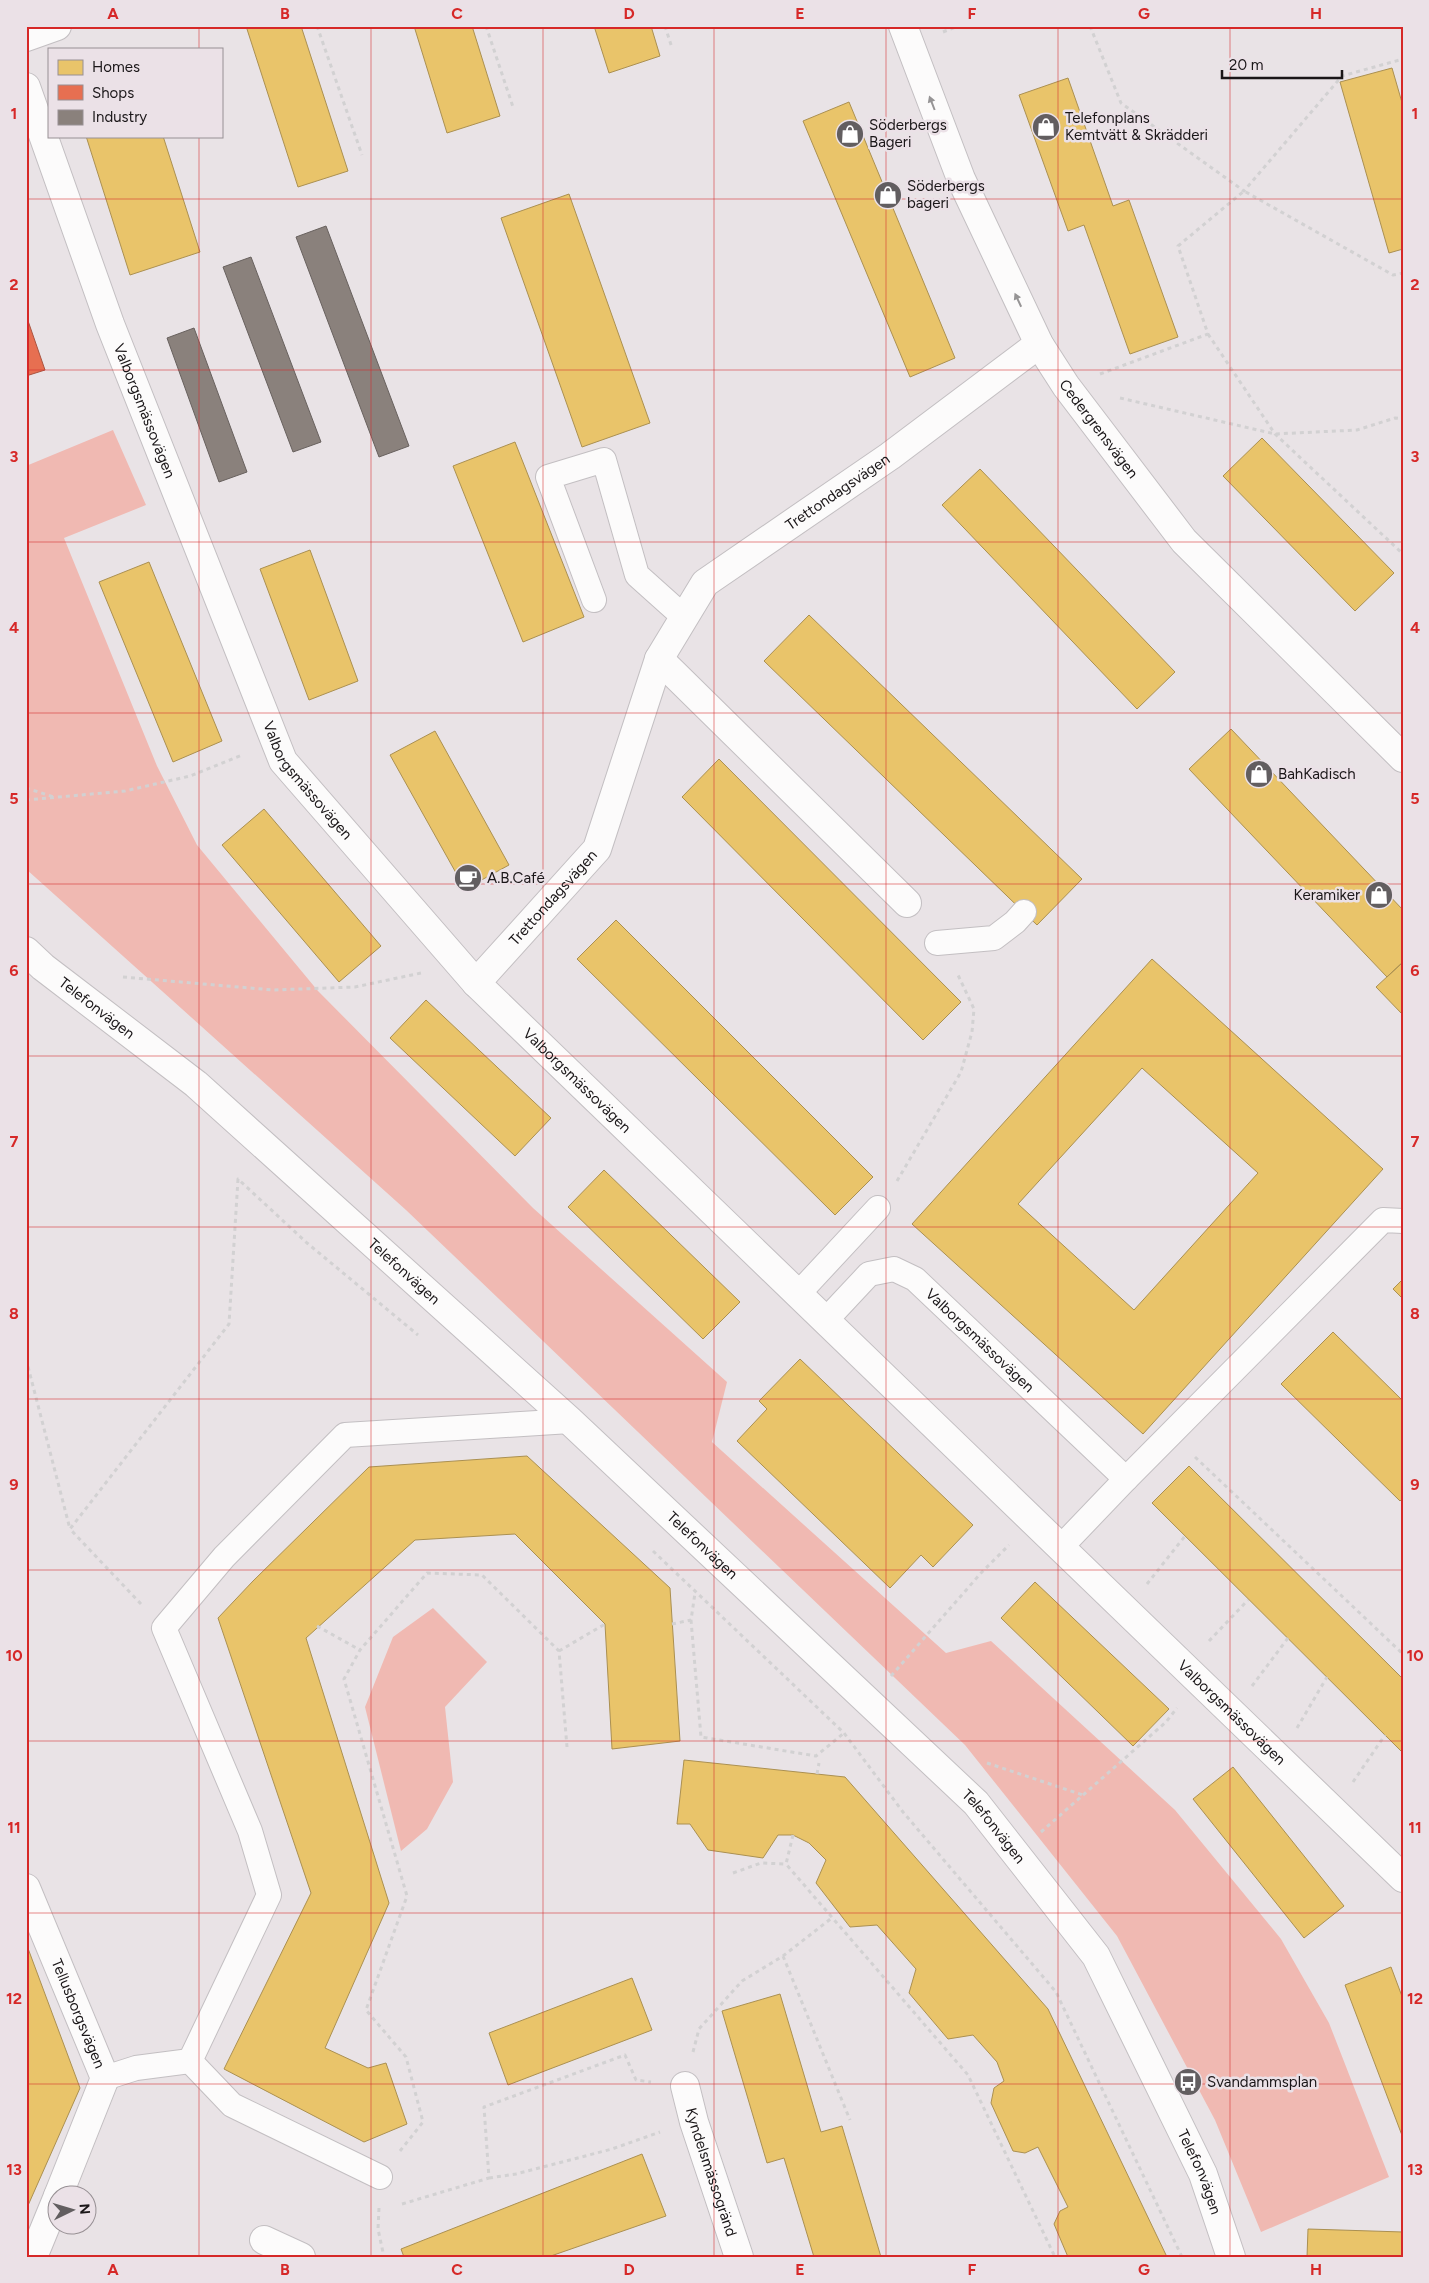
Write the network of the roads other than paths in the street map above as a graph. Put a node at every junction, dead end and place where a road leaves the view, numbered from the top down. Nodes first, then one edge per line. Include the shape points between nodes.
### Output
1 (57, 26) edge
2 (903, 26) edge
3 (26, 37) edge
4 (26, 87) edge
5 (1039, 344) junction
6 (594, 600) dead end
7 (685, 618) junction
8 (659, 659) junction
9 (1403, 758) edge
10 (906, 903) dead end
11 (1024, 912) dead end
12 (937, 943) road end
13 (26, 951) edge
14 (476, 983) junction
15 (878, 1208) road end
16 (1403, 1220) edge
17 (798, 1294) junction
18 (826, 1320) junction
19 (570, 1421) junction
20 (1126, 1479) junction
21 (1060, 1548) junction
22 (1403, 1878) edge
23 (26, 1888) edge
24 (190, 2061) junction
25 (105, 2078) junction
26 (685, 2086) road end
27 (380, 2177) road end
28 (62, 2186) edge
29 (48, 2220) edge
30 (264, 2240) dead end
31 (33, 2257) edge
32 (301, 2257) edge
33 (739, 2257) edge
34 (1231, 2257) edge

1 - 3 street
5 -> 2 street, Cedergrensvägen via 962,179
4 - 14 street, Valborgsmässovägen via 110,324 283,760
5 - 7 street, Trettondagsvägen via 890,456 705,583
5 - 9 street, Cedergrensvägen via 1066,386 1184,541
6 - 7 lane via 548,477 604,460 636,575
7 - 8 street, Trettondagsvägen
8 - 10 street
8 - 14 street, Trettondagsvägen via 597,849
11 - 12 lane via 994,938
13 - 19 street, Telefonvägen via 196,1084
14 - 17 street, Valborgsmässovägen
15 - 17 lane
16 - 20 lane via 1382,1220
17 - 18 street, Valborgsmässovägen
18 - 20 lane, Valborgsmässovägen via 869,1274 894,1269 915,1279
18 - 21 street, Valborgsmässovägen
19 - 24 lane via 345,1435 224,1557 164,1628 250,1831 269,1895
19 - 34 street, Telefonvägen via 976,1803 1096,1956 1203,2174
20 - 21 lane
21 - 22 street, Valborgsmässovägen
23 - 25 street, Tellusborgsvägen
24 - 25 lane via 136,2068
24 - 27 lane via 232,2105
25 - 28 street, Tellusborgsvägen
26 - 33 street, Kyndelsmässogränd
29 - 31 street, Tellusborgsvägen
30 - 32 street

